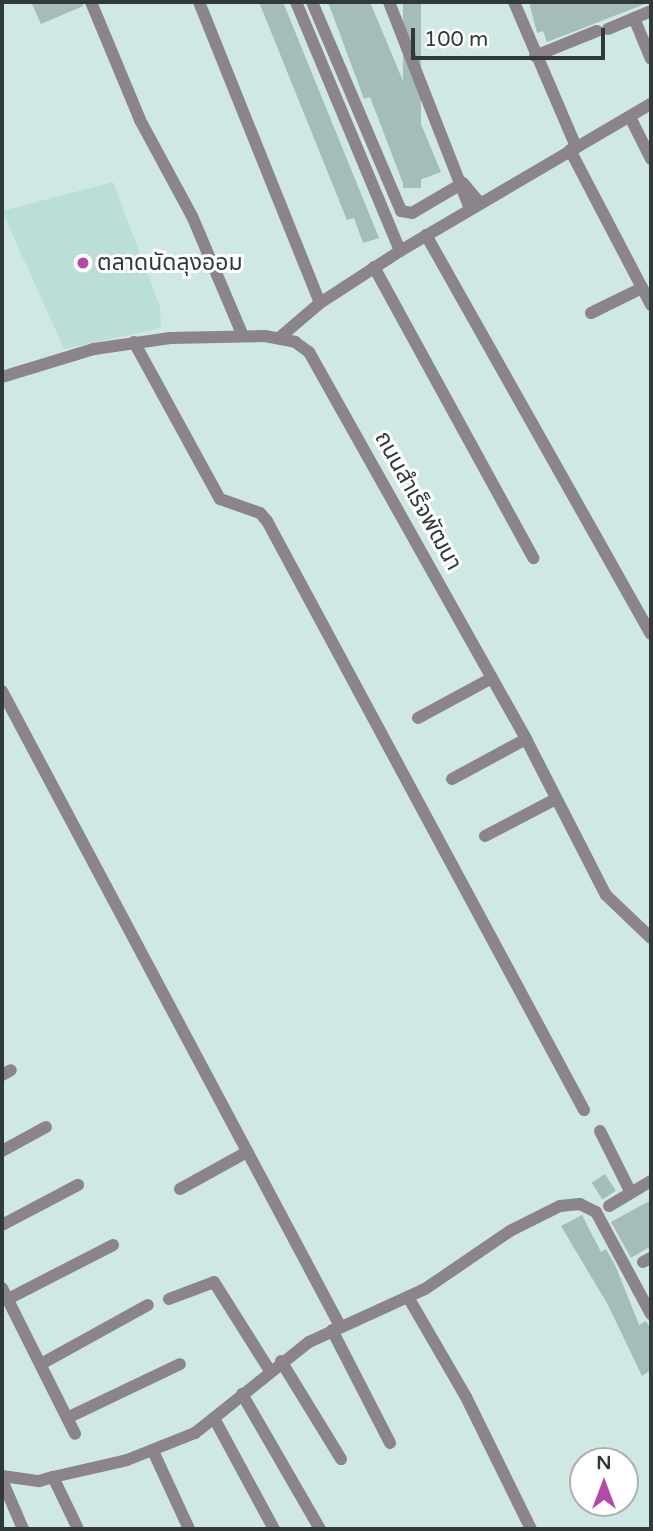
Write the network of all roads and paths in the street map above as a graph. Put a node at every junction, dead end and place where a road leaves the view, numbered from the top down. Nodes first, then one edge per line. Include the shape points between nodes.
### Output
1 (91, 2) edge
2 (199, 2) edge
3 (296, 2) edge
4 (312, 2) edge
5 (389, 2) edge
6 (514, 2) edge
7 (651, 11) edge
8 (634, 18) junction
9 (535, 56) junction
10 (651, 60) edge
11 (651, 104) edge
12 (630, 117) junction
13 (573, 149) junction
14 (651, 159) edge
15 (463, 183) junction
16 (475, 206) junction
17 (426, 235) junction
18 (400, 251) junction
19 (374, 267) junction
20 (642, 288) junction
21 (320, 303) junction
22 (651, 305) edge
23 (591, 313) dead end
24 (243, 336) junction
25 (279, 338) junction
26 (134, 342) junction
27 (2, 377) edge
28 (533, 558) dead end
29 (651, 634) edge
30 (492, 678) junction
31 (2, 691) edge
32 (418, 718) dead end
33 (526, 739) junction
34 (452, 779) dead end
35 (554, 800) junction
36 (485, 836) dead end
37 (651, 938) edge
38 (584, 1110) dead end
39 (46, 1127) dead end
40 (600, 1131) dead end
41 (2, 1151) edge
42 (247, 1152) junction
43 (651, 1181) edge
44 (78, 1185) dead end
45 (180, 1189) dead end
46 (631, 1193) junction
47 (609, 1206) dead end
48 (2, 1225) edge
49 (113, 1245) dead end
50 (5, 1294) edge
51 (408, 1297) junction
52 (169, 1299) dead end
53 (148, 1305) dead end
54 (651, 1314) edge
55 (336, 1328) junction
56 (281, 1361) junction
57 (41, 1364) junction
58 (180, 1364) dead end
59 (270, 1371) junction
60 (242, 1394) junction
61 (67, 1418) junction
62 (215, 1420) junction
63 (75, 1434) dead end
64 (390, 1443) dead end
65 (153, 1451) junction
66 (341, 1459) dead end
67 (2, 1478) edge
68 (53, 1478) junction
69 (23, 1529) edge
70 (78, 1529) edge
71 (189, 1529) edge
72 (274, 1529) edge
73 (320, 1529) edge
74 (531, 1529) edge

1 - 24 street via 140,120 192,216
2 - 21 street
3 - 18 street
4 - 15 street via 401,211 412,214
5 - 15 street
6 - 9 street
7 - 8 street
8 - 9 street
8 - 10 street
9 - 13 street
11 - 12 street
12 - 13 street
12 - 14 street
13 - 16 street
13 - 20 street
15 - 16 street via 462,194
16 - 17 street
17 - 18 street
17 - 29 street
18 - 19 street
19 - 21 street
19 - 28 street
20 - 22 street
20 - 23 street
21 - 25 street
24 - 25 street, ถนนสำเร็จพัฒนา
24 - 26 street, ถนนสำเร็จพัฒนา
25 - 30 street, ถนนสำเร็จพัฒนา via 295,342 318,365
26 - 27 street, ถนนสำเร็จพัฒนา
26 - 38 street via 220,499 260,513 267,521
30 - 32 street
30 - 33 street, ถนนสำเร็จพัฒนา
31 - 42 street
33 - 34 street
33 - 35 street, ถนนสำเร็จพัฒนา
35 - 36 street
35 - 37 street, ถนนสำเร็จพัฒนา via 606,895
39 - 41 street
40 - 46 street
42 - 45 street
42 - 55 street
43 - 46 street
44 - 48 street
46 - 47 street
49 - 50 street
50 - 57 street
51 - 54 street via 465,1265 510,1231 547,1210 572,1203 596,1212
51 - 55 street
51 - 74 street via 466,1397
52 - 59 street via 214,1282
53 - 57 street
55 - 56 street
55 - 64 street
56 - 59 street
56 - 66 street
57 - 61 street
58 - 61 street
59 - 60 street
60 - 62 street
60 - 73 street
61 - 63 street
62 - 65 street
62 - 72 street
65 - 68 street
65 - 71 street
67 - 68 street
67 - 69 street
68 - 70 street

